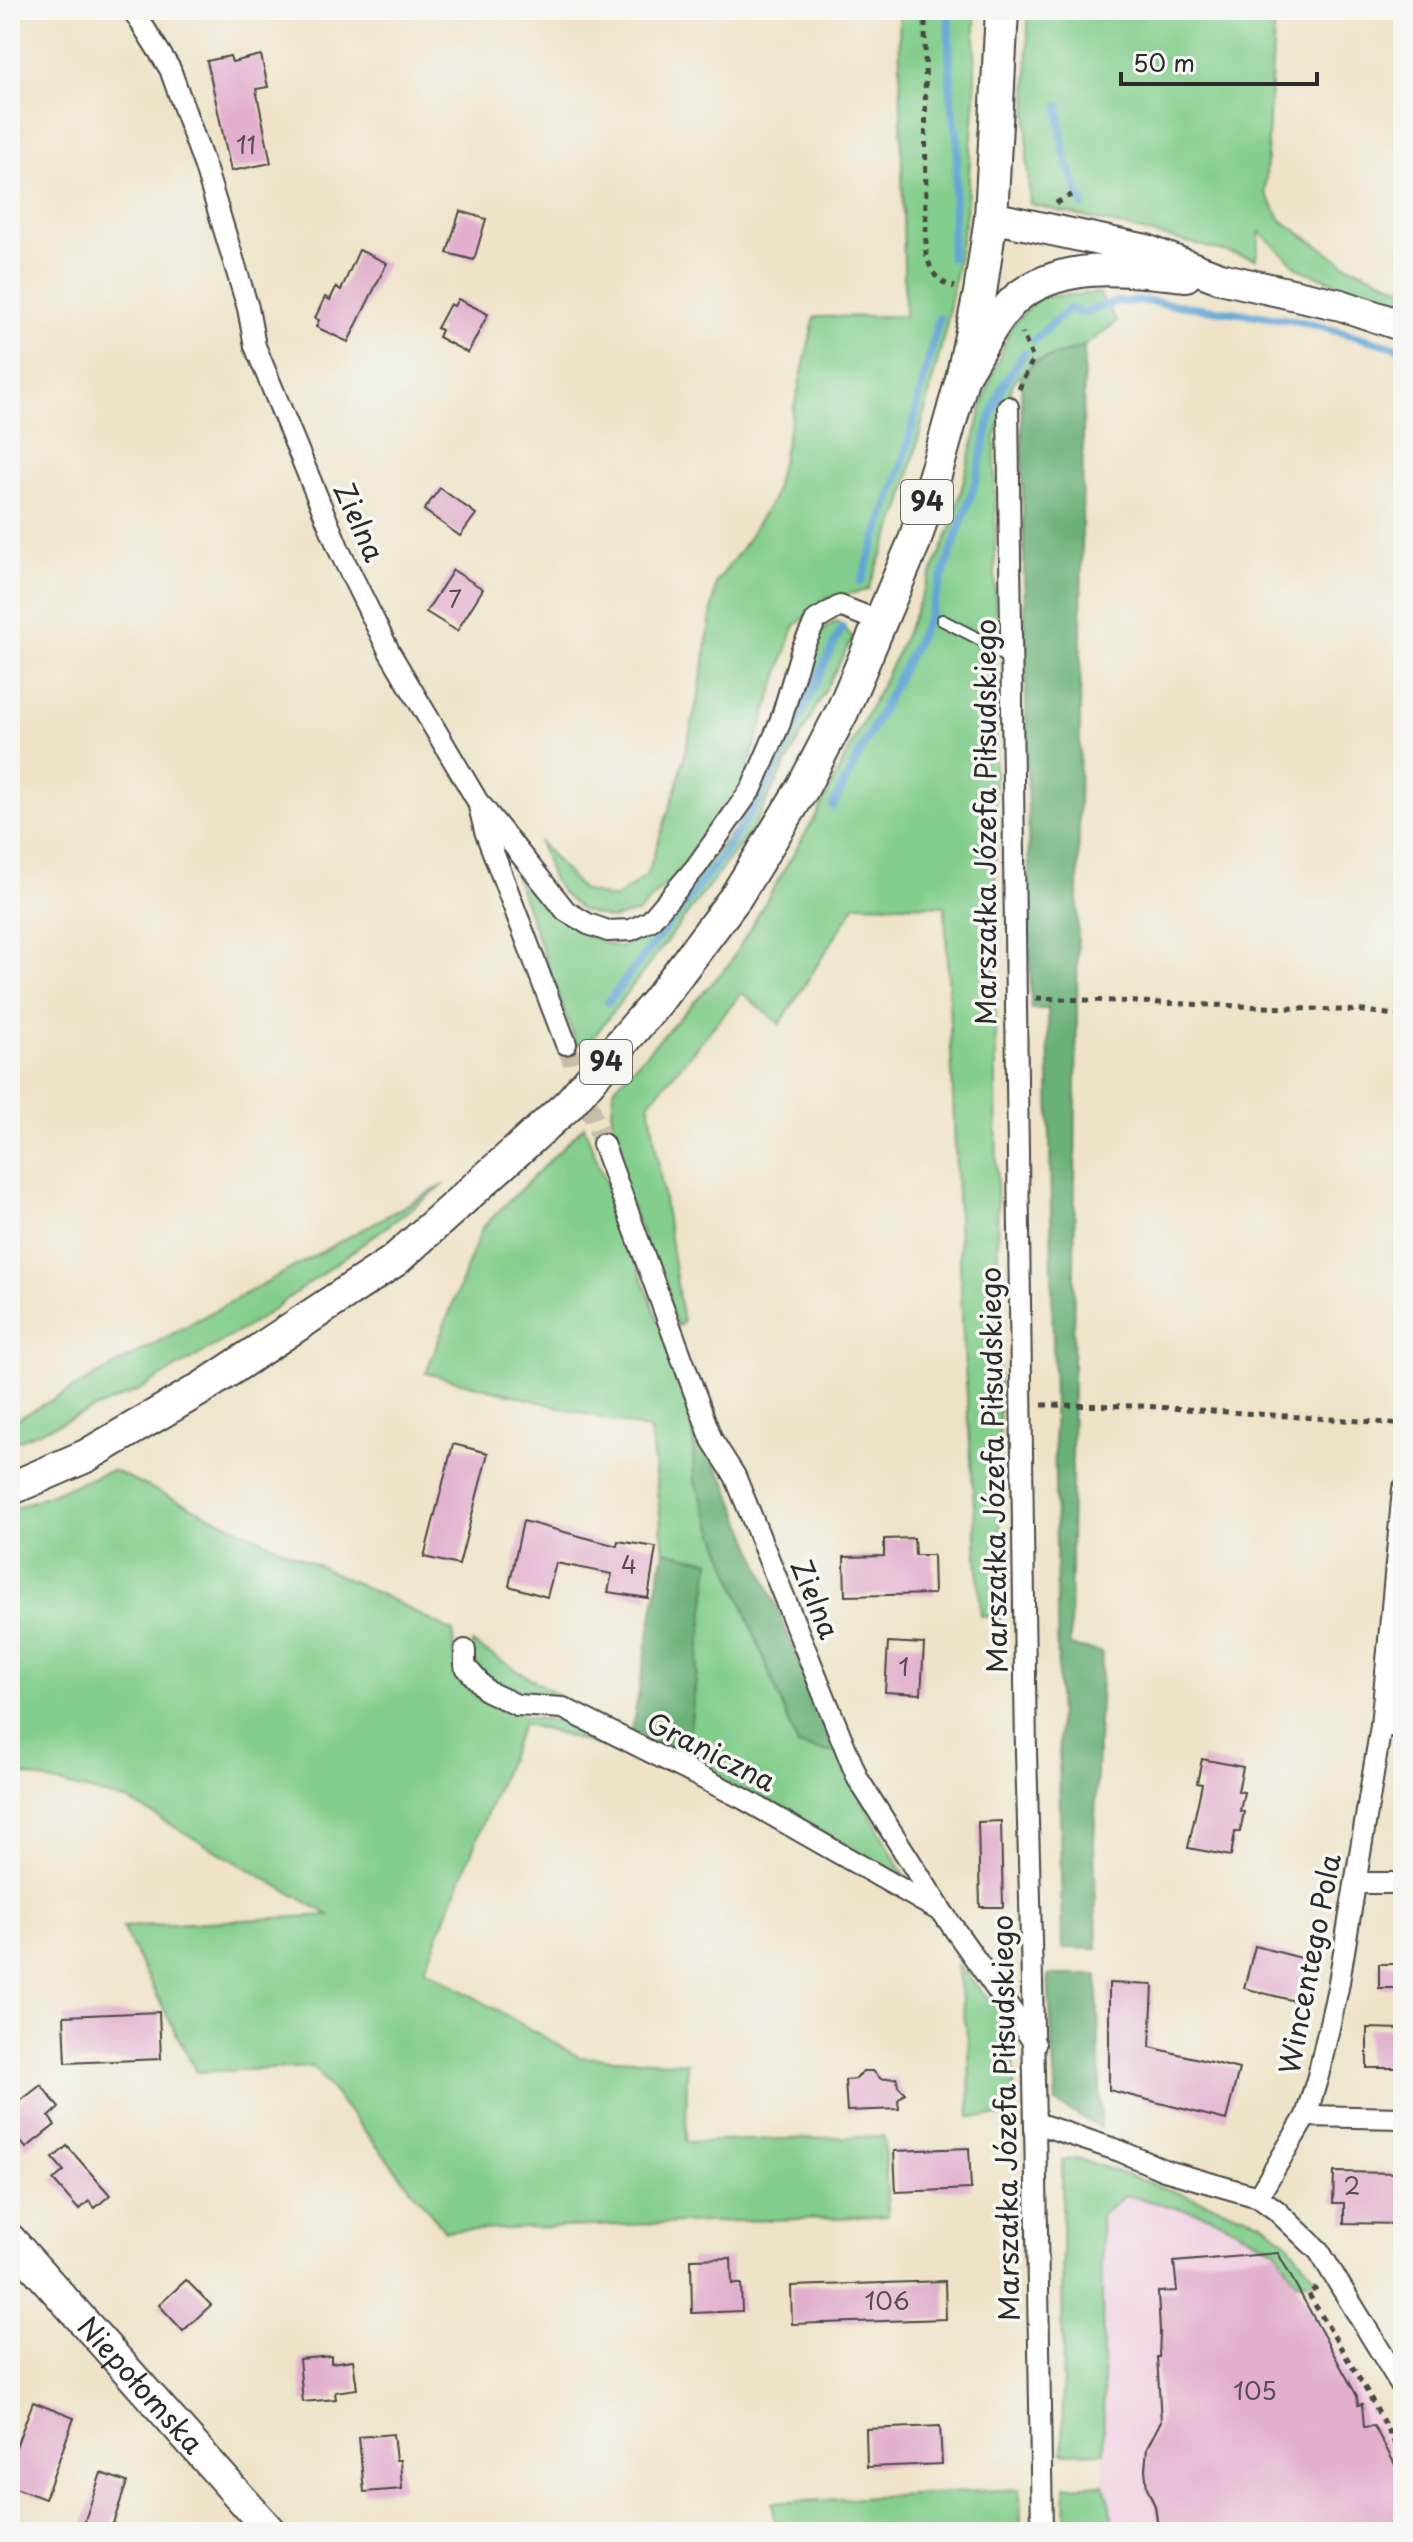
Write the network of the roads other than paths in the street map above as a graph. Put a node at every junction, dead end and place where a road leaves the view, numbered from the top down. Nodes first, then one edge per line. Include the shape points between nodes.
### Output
1 (133, 10) edge
2 (1002, 10) edge
3 (991, 217) junction
4 (1220, 278) junction
5 (1403, 326) edge
6 (962, 379) junction
7 (1008, 407) road end
8 (942, 620) dead end
9 (881, 622) junction
10 (1013, 663) junction
11 (478, 802) junction
12 (566, 1044) tunnel mouth
13 (603, 1144) tunnel mouth
14 (202, 1388) junction
15 (10, 1465) edge
16 (10, 1489) edge
17 (1403, 1489) edge
18 (465, 1650) dead end
19 (1381, 1726) junction
20 (1403, 1726) edge
21 (1357, 1883) junction
22 (1403, 1883) edge
23 (943, 1913) junction
24 (1035, 2044) junction
25 (1306, 2116) junction
26 (1403, 2118) edge
27 (1036, 2123) junction
28 (1258, 2197) junction
29 (10, 2239) edge
30 (1403, 2388) edge
31 (271, 2532) edge
32 (1042, 2532) edge

1 - 11 street, Zielna via 170,69 205,167 255,346 340,552 390,653
2 - 3 main road, 94
3 - 4 main road via 1146,250
3 - 6 main road, 94
4 - 5 main road via 1341,305
4 - 6 main road via 1092,270 1057,277 1022,293
6 - 9 main road, 94 via 915,540
7 - 10 street, Marszałka Józefa Piłsudskiego
8 - 10 lane
9 - 11 street via 840,606 816,620 752,788 650,921 631,930 608,931 566,911
9 - 14 main road, 94 via 802,789 735,898 656,1003 569,1104 394,1261
10 - 24 street, Marszałka Józefa Piłsudskiego via 1029,1958
11 - 12 street, Zielna
13 - 23 street, Zielna via 712,1440 735,1476 858,1779
14 - 15 main road, 94
14 - 16 main road, 94 via 86,1456
17 - 19 street, Wincentego Pola
18 - 23 street, Graniczna via 465,1666 487,1691 517,1705 563,1708 744,1799
19 - 20 street
19 - 21 street, Wincentego Pola
21 - 22 street
21 - 25 street, Wincentego Pola
23 - 24 street, Zielna
24 - 27 street, Marszałka Józefa Piłsudskiego
25 - 26 street
25 - 28 street, Wincentego Pola
27 - 28 street via 1164,2170
27 - 32 street, Marszałka Józefa Piłsudskiego
28 - 30 street via 1319,2251
29 - 31 main road, Niepołomska

